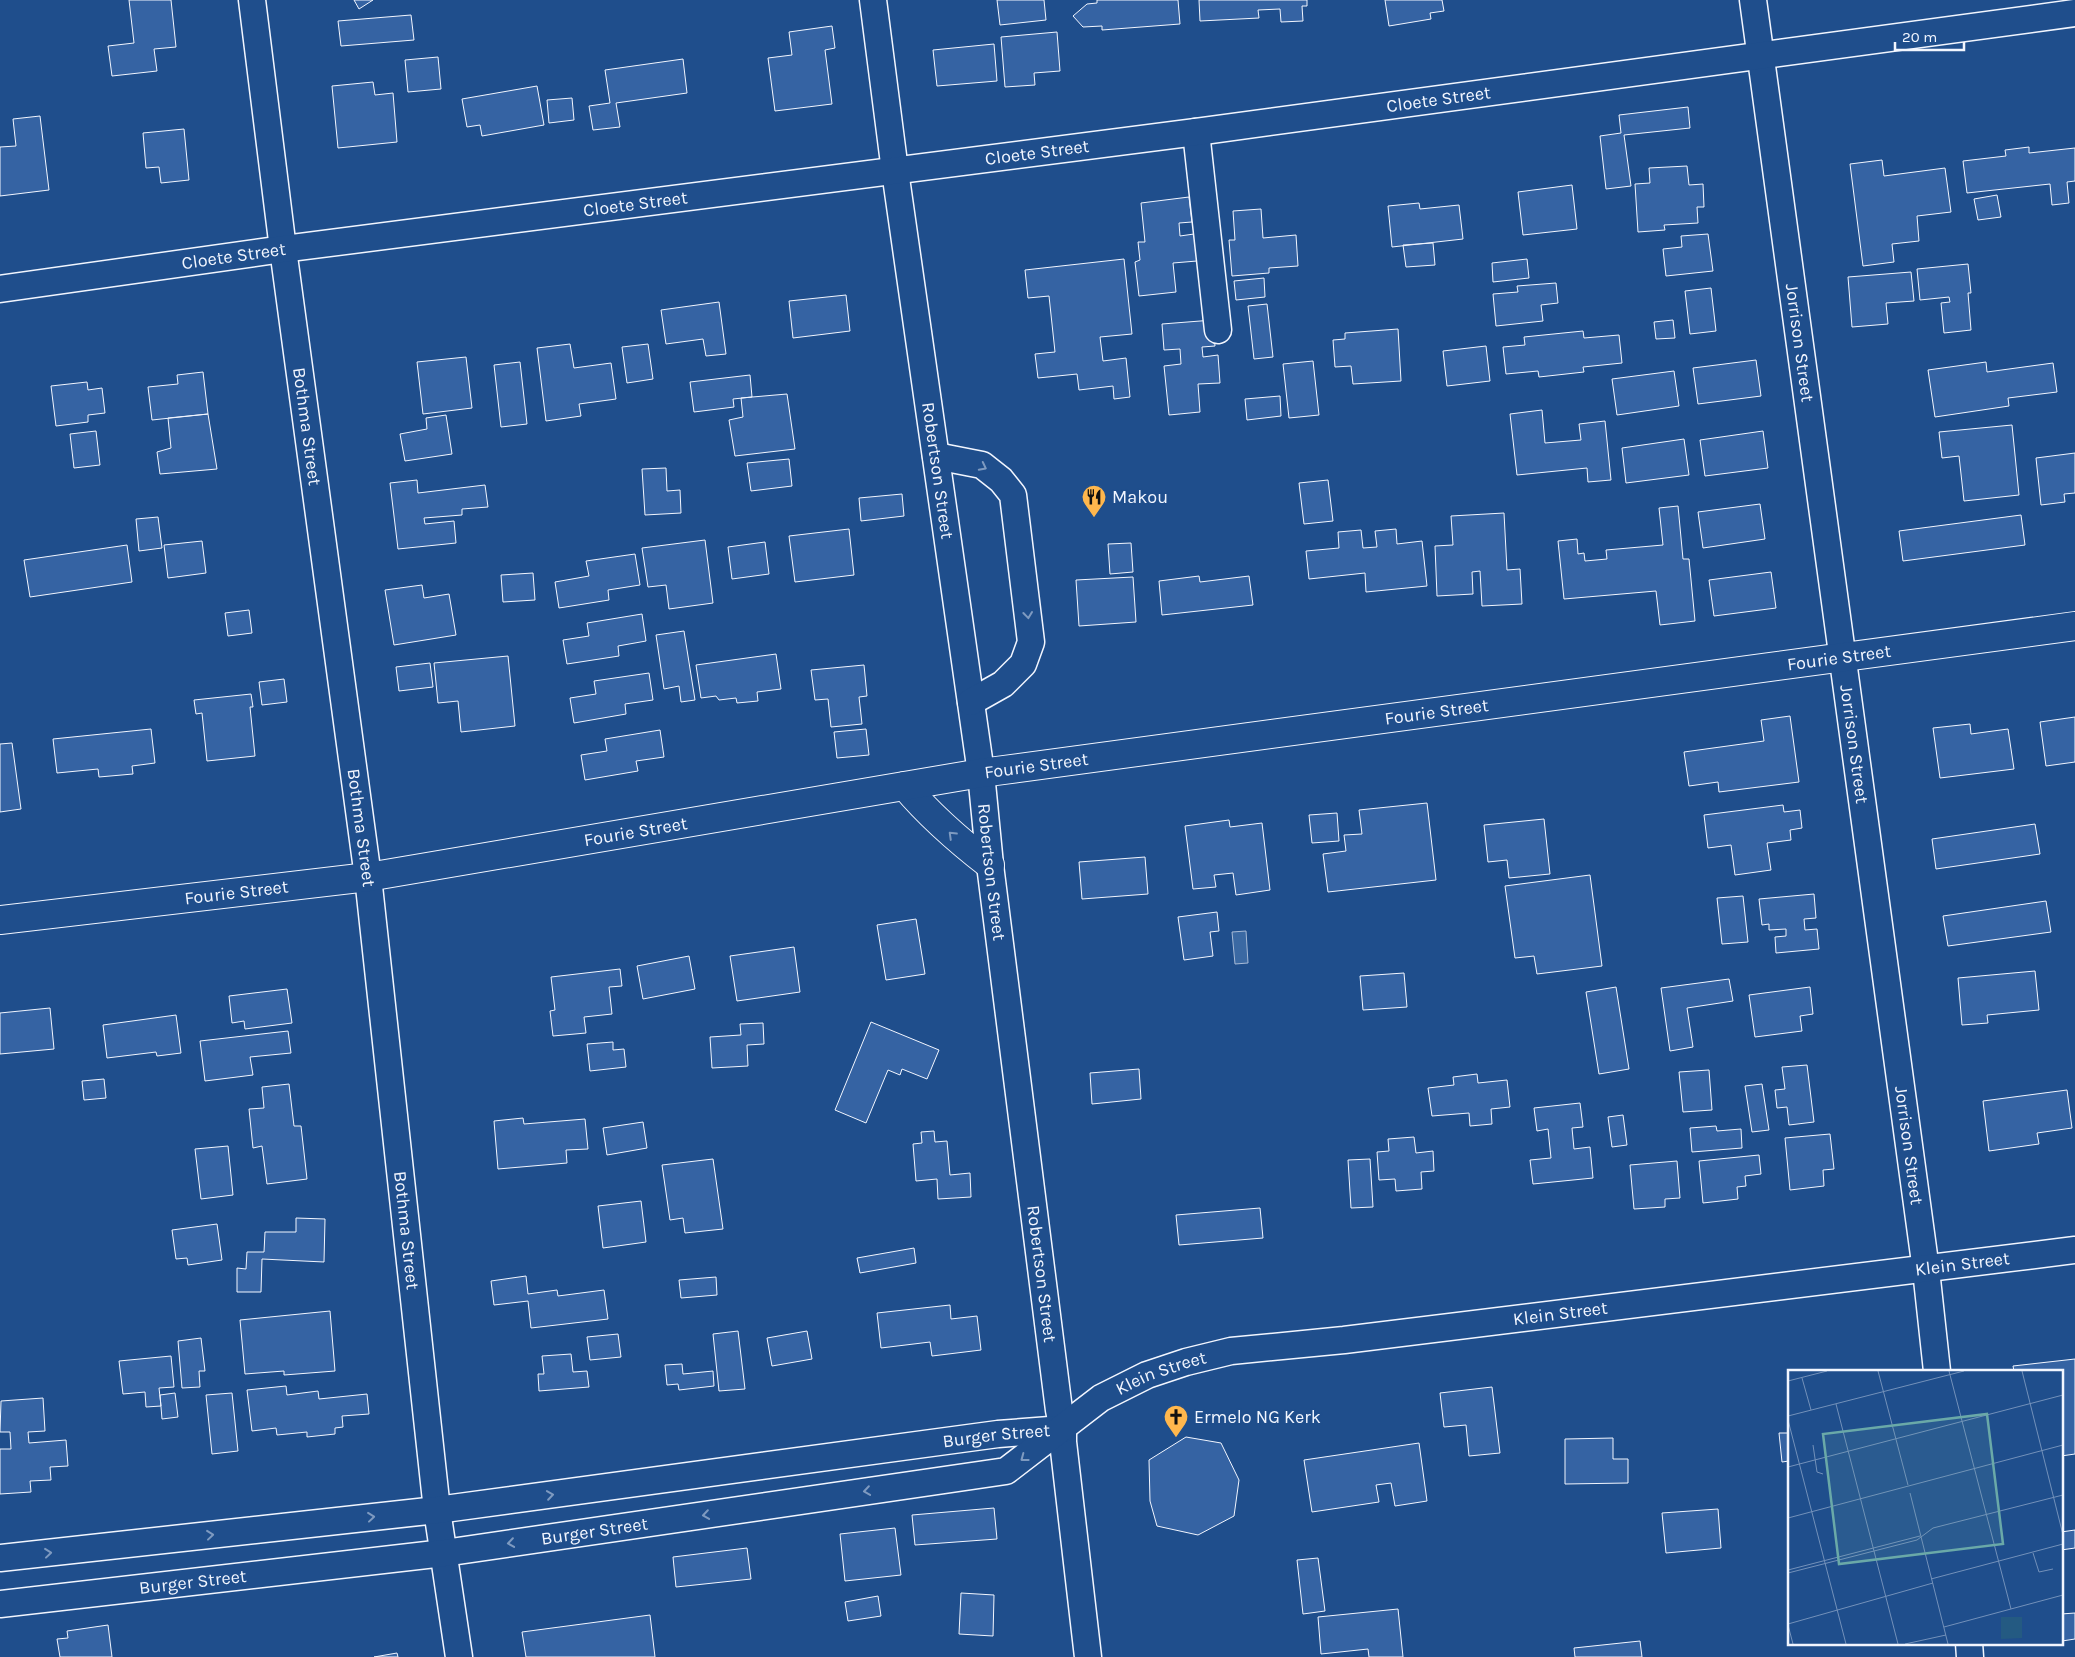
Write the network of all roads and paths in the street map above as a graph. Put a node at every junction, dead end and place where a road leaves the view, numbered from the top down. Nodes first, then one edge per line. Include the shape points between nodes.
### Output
1 (252, 0) edge
2 (873, 0) edge
3 (1753, 0) edge
4 (2075, 13) edge
5 (1760, 55) junction
6 (1196, 132) junction
7 (895, 171) junction
8 (283, 249) junction
9 (0, 289) edge
10 (1218, 330) dead end
11 (936, 456) junction
12 (2075, 626) edge
13 (1842, 657) junction
14 (971, 702) junction
15 (981, 773) junction
16 (905, 786) junction
17 (990, 866) junction
18 (368, 877) junction
19 (0, 920) edge
20 (2075, 1250) edge
21 (1926, 1270) junction
22 (1937, 1370) edge
23 (1063, 1429) junction
24 (437, 1510) junction
25 (444, 1552) junction
26 (0, 1558) edge
27 (0, 1604) edge
28 (1968, 1644) edge
29 (459, 1657) edge
30 (1088, 1657) edge
31 (1970, 1657) edge

1 - 8 street, Bothma Street
2 - 7 street, Robertson Street
3 - 5 street, Jorrison Street
4 - 5 street, Cloete Street
5 - 6 street, Cloete Street
5 - 13 street, Jorrison Street
6 - 7 street, Cloete Street
6 - 10 street
7 - 8 street, Cloete Street
7 - 11 street, Robertson Street
8 - 9 street, Cloete Street
8 - 18 street, Bothma Street
11 - 14 street, Robertson Street
11 -> 14 street via 982,465 1013,495 1031,642 1023,664 1003,684
12 - 13 highway, Fourie Street
13 - 15 highway, Fourie Street
13 - 21 street, Jorrison Street
14 - 15 street, Robertson Street
15 - 16 highway, Fourie Street
15 - 17 street, Robertson Street
17 -> 16 highway via 959,841
16 - 18 highway, Fourie Street
17 - 23 street, Robertson Street
18 - 19 highway, Fourie Street
18 - 24 street, Bothma Street
20 - 21 street, Klein Street
21 - 22 street, Jorrison Street
21 - 23 street, Klein Street via 1232,1352 1147,1375 1101,1398
24 -> 23 street, Burger Street via 998,1434
23 -> 25 street, Burger Street via 1006,1471
23 - 30 street, Robertson Street
24 - 25 street, Bothma Street
26 -> 24 street, Burger Street
25 - 27 street, Burger Street
25 - 29 street, Bothma Street
28 - 31 street

